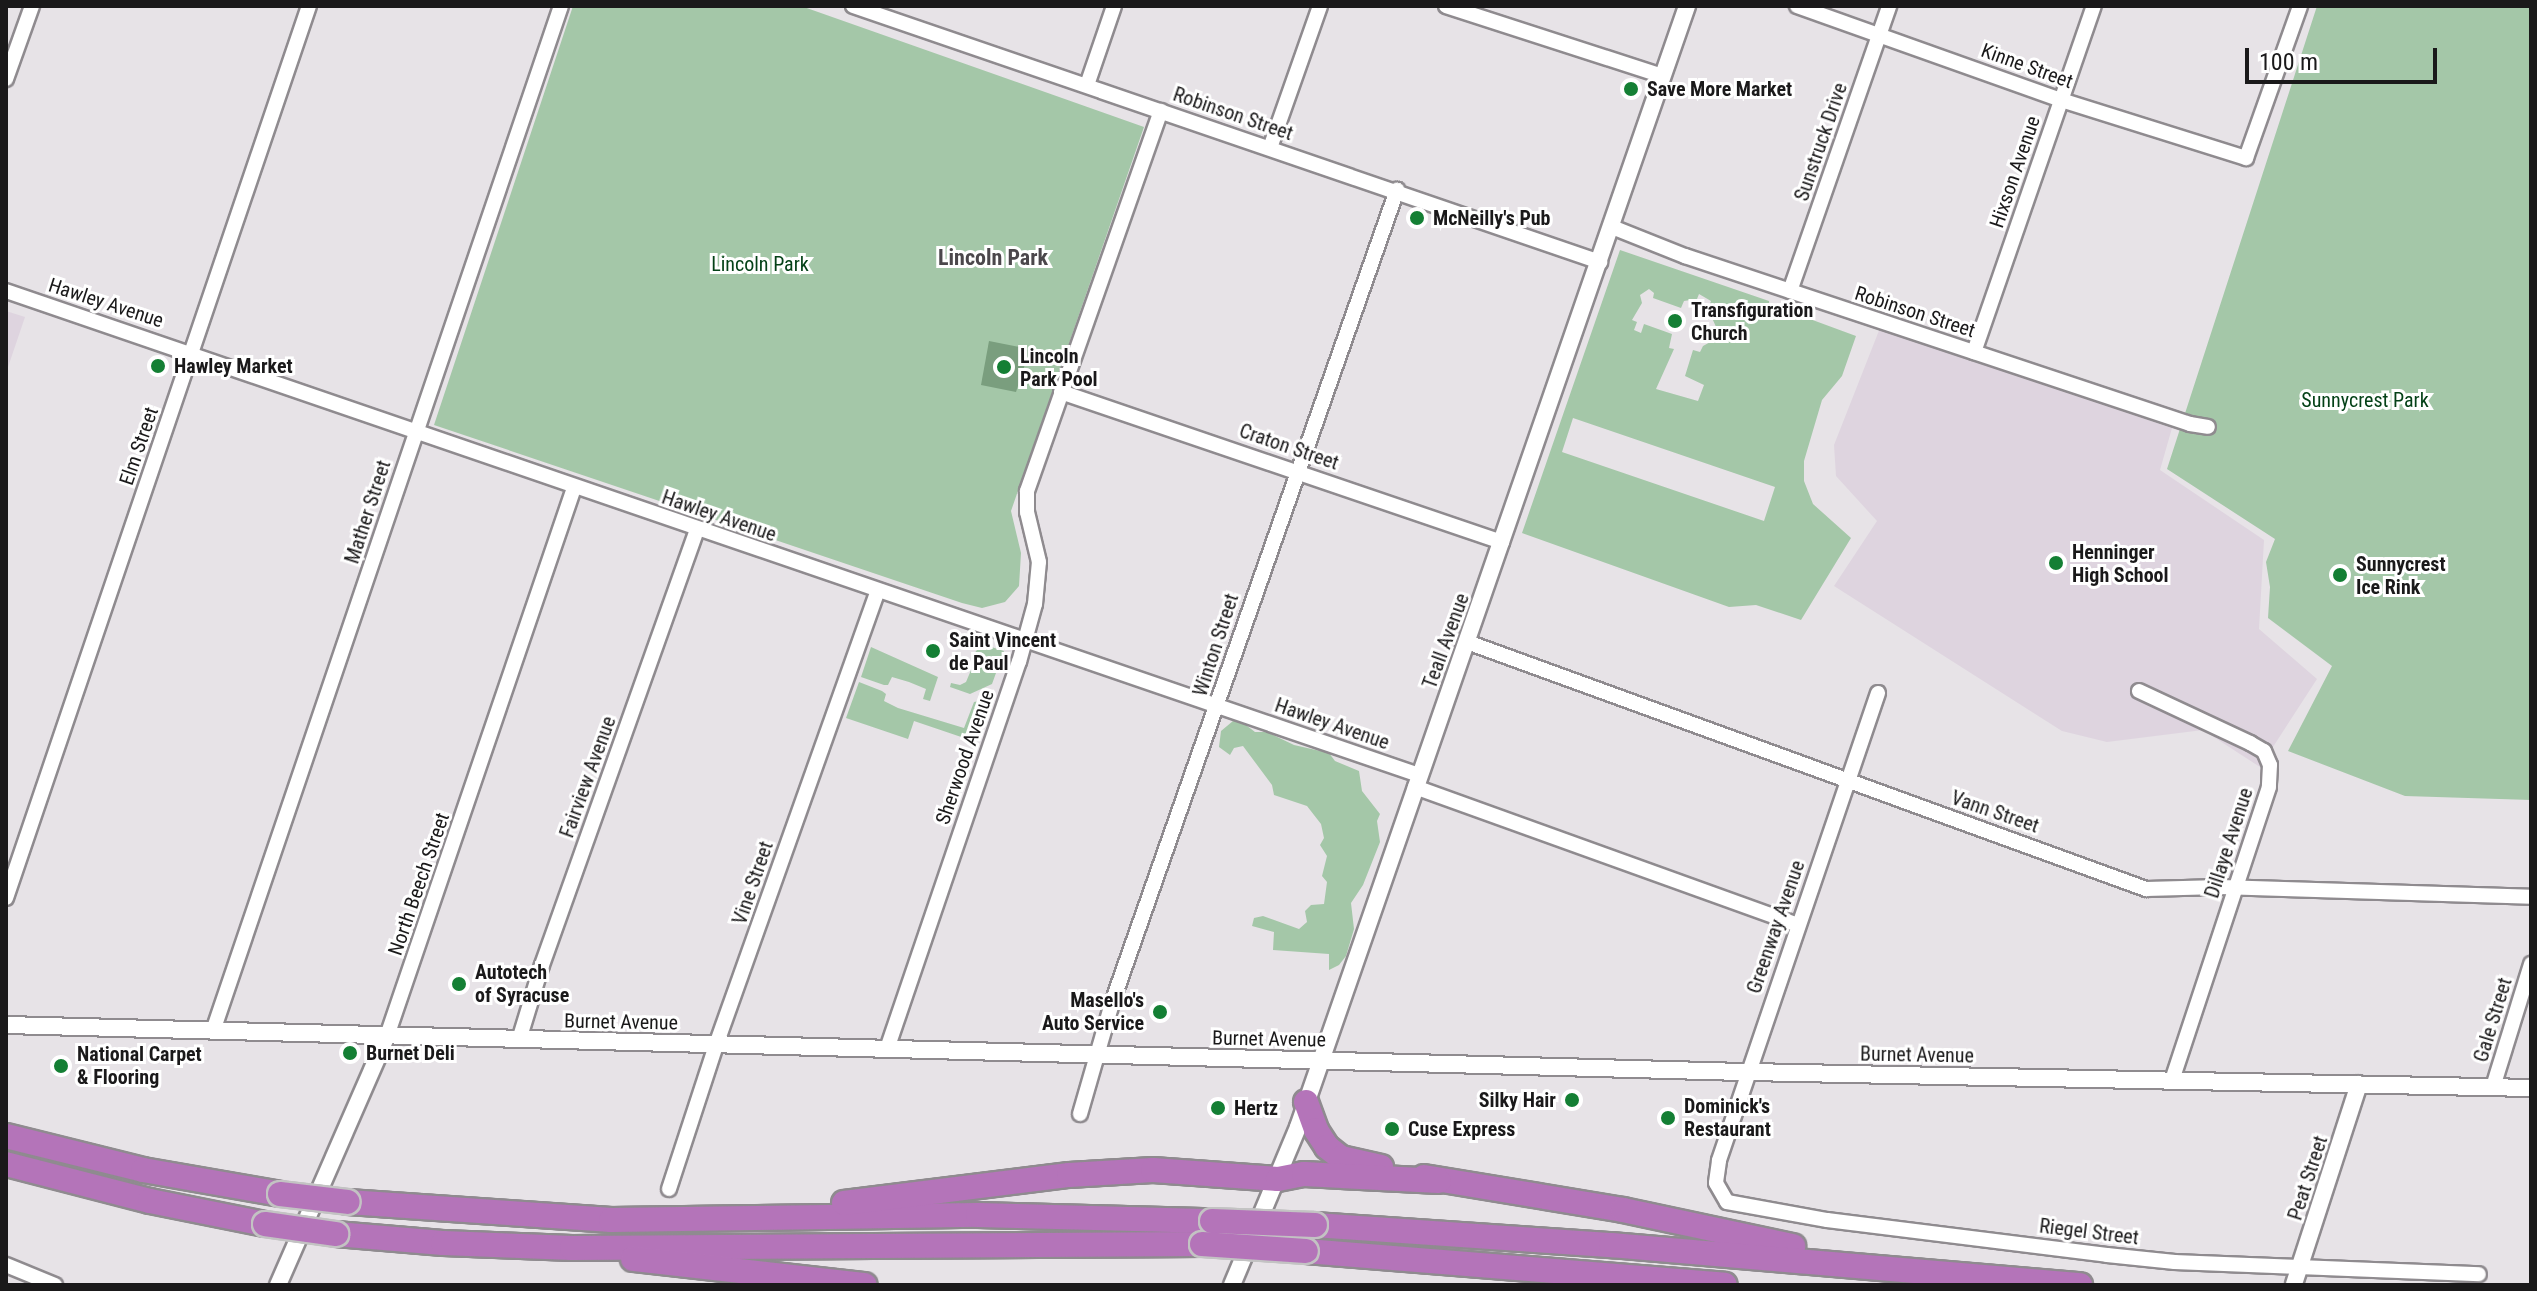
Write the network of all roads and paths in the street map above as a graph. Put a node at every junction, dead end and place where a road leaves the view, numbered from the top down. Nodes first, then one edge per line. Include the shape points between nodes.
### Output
1 (32, 6) edge
2 (309, 6) edge
3 (561, 6) edge
4 (853, 6) edge
5 (1114, 6) edge
6 (1320, 6) edge
7 (1446, 6) edge
8 (1687, 6) edge
9 (1797, 6) edge
10 (1889, 6) edge
11 (2094, 6) edge
12 (2300, 6) edge
13 (6, 29) edge
14 (22, 34) junction
15 (1879, 36) junction
16 (1663, 76) junction
17 (6, 79) edge
18 (1087, 85) junction
19 (2061, 100) junction
20 (1161, 111) junction
21 (1270, 148) junction
22 (1397, 190) junction
23 (1612, 227) junction
24 (1600, 262) junction
25 (6, 291) edge
26 (1790, 291) junction
27 (1974, 352) junction
28 (192, 353) junction
29 (1061, 392) junction
30 (2208, 427) dead end
31 (414, 433) junction
32 (1298, 471) junction
33 (574, 488) junction
34 (697, 530) junction
35 (1502, 542) junction
36 (878, 591) junction
37 (1024, 642) junction
38 (1467, 642) junction
39 (2139, 691) dead end
40 (1878, 693) dead end
41 (1217, 706) junction
42 (1417, 781) junction
43 (1848, 781) junction
44 (2236, 888) junction
45 (2531, 897) edge
46 (6, 898) edge
47 (1798, 925) junction
48 (2531, 964) edge
49 (6, 1025) edge
50 (213, 1031) junction
51 (387, 1036) junction
52 (519, 1040) junction
53 (716, 1045) junction
54 (887, 1049) junction
55 (1096, 1055) junction
56 (1321, 1061) junction
57 (1748, 1072) junction
58 (2172, 1080) junction
59 (2359, 1084) junction
60 (2493, 1087) junction
61 (2531, 1088) edge
62 (1306, 1102) junction
63 (1080, 1114) dead end
64 (6, 1136) edge
65 (6, 1164) edge
66 (1717, 1176) joint
67 (1278, 1179) junction
68 (1439, 1181) junction
69 (669, 1189) dead end
70 (749, 1216) junction
71 (572, 1248) junction
72 (6, 1265) edge
73 (2300, 1267) junction
74 (1893, 1268) junction
75 (2479, 1274) dead end
76 (2294, 1284) edge
77 (55, 1285) edge
78 (278, 1285) edge
79 (865, 1285) edge
80 (1232, 1285) edge
81 (1725, 1285) edge
82 (2080, 1285) edge

1 - 14 street
2 - 28 street, Elm Street
3 - 31 street, Mather Street
4 - 18 street, Robinson Street
5 - 18 street
6 - 21 street
7 - 16 street
8 - 16 street, Teall Avenue
9 - 15 street, Kinne Street
10 - 15 street, Sunstruck Drive
11 - 19 street, Hixson Avenue
12 - 19 street, Kinne Street via 2246,158
13 - 14 street
14 - 17 street
15 - 19 street, Kinne Street
15 - 26 street, Sunstruck Drive
16 - 23 street, Teall Avenue
18 - 20 street, Robinson Street
19 - 27 street, Hixson Avenue
20 - 21 street, Robinson Street
20 - 29 street, Sherwood Avenue
21 - 22 street, Robinson Street
22 - 24 street, Robinson Street
22 - 32 street, Winton Street
23 - 24 street, Teall Avenue
23 - 26 street, Robinson Street
24 - 35 street, Teall Avenue
25 - 28 street, Hawley Avenue
26 - 27 street, Robinson Street
27 - 30 street, Robinson Street
28 - 31 street, Hawley Avenue
28 - 46 street, Elm Street
29 - 32 street, Craton Street
29 - 37 street, Sherwood Avenue via 1025,501 1040,573
31 - 33 street, Hawley Avenue
31 - 50 street, Mather Street
32 - 35 street, Craton Street
32 - 41 street, Winton Street
33 - 34 street, Hawley Avenue
33 - 51 street, North Beech Street
34 - 36 street, Hawley Avenue
34 - 52 street, Fairview Avenue
35 - 38 street, Teall Avenue
36 - 37 street, Hawley Avenue
36 - 53 street, Vine Street
37 - 41 street, Hawley Avenue
37 - 54 street, Sherwood Avenue
38 - 42 street, Teall Avenue
38 - 43 street, Vann Street
39 - 44 street, Dillaye Avenue via 2250,743 2268,757 2269,787
40 - 43 street, Greenway Avenue
41 - 42 street, Hawley Avenue
41 - 55 street, Winton Street
42 - 47 street, Hawley Avenue
42 - 56 street, Teall Avenue
43 - 44 street, Vann Street via 2146,889
43 - 47 street, Greenway Avenue
44 - 45 street, Vann Street
44 - 58 street, Dillaye Avenue
47 - 57 street, Greenway Avenue
48 - 60 street, Gale Street
49 - 50 street, Burnet Avenue
50 - 51 street, Burnet Avenue
51 - 52 street, Burnet Avenue
51 - 78 street, North Beech Street
52 - 53 street, Burnet Avenue
53 - 54 street, Burnet Avenue
53 - 69 street, Vine Street
54 - 55 street, Burnet Avenue
55 - 56 street, Burnet Avenue
55 - 63 street, Winton Street
56 - 57 street, Burnet Avenue
56 - 62 street, Teall Avenue
57 - 58 street, Burnet Avenue
57 - 66 street, Greenway Avenue
58 - 59 street, Burnet Avenue
59 - 60 street, Burnet Avenue
59 - 73 street, Peat Street
60 - 61 street, Burnet Avenue
62 - 67 street, Teall Avenue
62 - 68 highway via 1321,1140 1341,1158
64 - 70 highway, bridge via 143,1170 348,1202 611,1220
65 - 71 highway, bridge via 265,1224 443,1243
66 - 73 street, Riegel Street via 1727,1202 1759,1210 2107,1255
67 - 68 highway via 1304,1174
67 - 70 highway via 1153,1170 1083,1174
67 - 80 street, Teall Avenue
68 - 74 highway via 1623,1210
70 - 74 highway, bridge via 978,1215 1315,1225
71 - 79 highway via 665,1265
71 - 81 highway, bridge via 1202,1244
72 - 77 street
73 - 75 street, Riegel Street
73 - 76 street, Peat Street
74 - 82 highway

